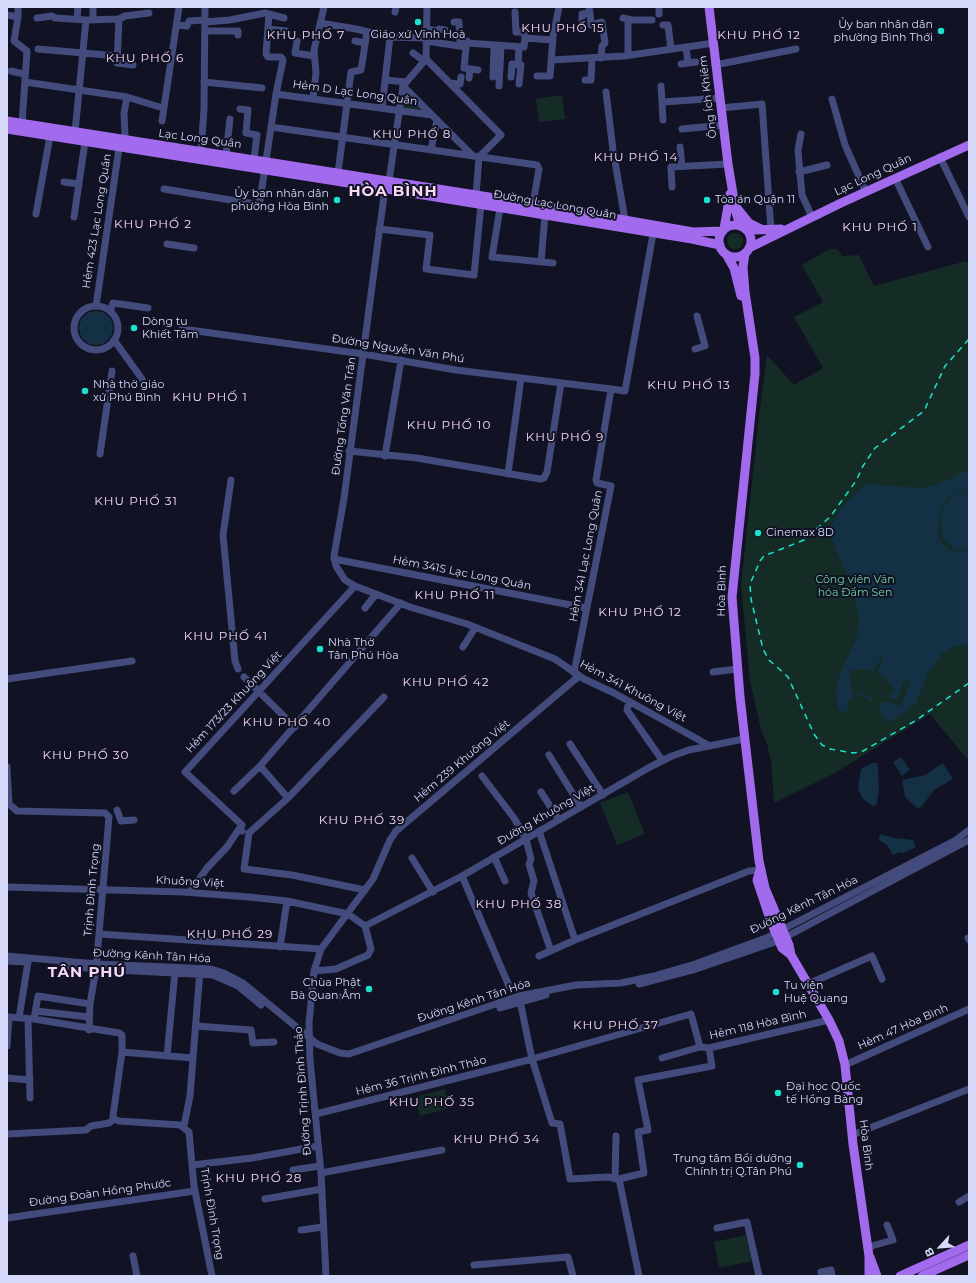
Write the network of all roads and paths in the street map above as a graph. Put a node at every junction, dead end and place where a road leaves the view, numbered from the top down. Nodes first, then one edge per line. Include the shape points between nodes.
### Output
1 (18, 7) edge
2 (78, 7) edge
3 (93, 7) edge
4 (179, 7) edge
5 (205, 7) edge
6 (324, 7) edge
7 (427, 7) edge
8 (558, 7) edge
9 (709, 7) edge
10 (589, 10) edge
11 (143, 11) edge
12 (515, 12) dead end
13 (269, 14) junction
14 (7, 15) edge
15 (18, 18) junction
16 (37, 18) dead end
17 (284, 18) dead end
18 (119, 19) junction
19 (77, 20) junction
20 (90, 20) junction
21 (652, 20) dead end
22 (205, 21) junction
23 (454, 22) dead end
24 (320, 23) junction
25 (177, 25) junction
26 (663, 25) dead end
27 (268, 29) junction
28 (426, 29) junction
29 (582, 29) dead end
30 (445, 30) dead end
31 (205, 31) junction
32 (367, 32) junction
33 (286, 33) dead end
34 (238, 35) dead end
35 (390, 37) junction
36 (525, 38) junction
37 (10, 40) edge
38 (355, 40) dead end
39 (426, 40) junction
40 (552, 40) junction
41 (297, 41) dead end
42 (365, 43) junction
43 (714, 44) junction
44 (466, 45) junction
45 (498, 46) junction
46 (519, 47) junction
47 (686, 47) junction
48 (38, 49) dead end
49 (671, 49) junction
50 (796, 49) dead end
51 (83, 52) junction
52 (413, 53) dead end
53 (117, 56) junction
54 (314, 56) junction
55 (628, 56) junction
56 (592, 58) junction
57 (601, 58) junction
58 (425, 60) junction
59 (551, 60) junction
60 (696, 62) dead end
61 (133, 65) dead end
62 (518, 65) junction
63 (715, 65) junction
64 (11, 71) dead end
65 (24, 74) junction
66 (537, 76) dead end
67 (461, 77) dead end
68 (493, 77) dead end
69 (511, 77) dead end
70 (469, 78) dead end
71 (385, 80) junction
72 (585, 80) dead end
73 (25, 82) junction
74 (204, 82) junction
75 (450, 83) junction
76 (405, 84) junction
77 (519, 84) dead end
78 (499, 86) dead end
79 (661, 86) dead end
80 (262, 88) dead end
81 (78, 90) junction
82 (606, 92) dead end
83 (276, 94) junction
84 (127, 97) junction
85 (313, 98) junction
86 (720, 98) junction
87 (832, 99) dead end
88 (663, 102) junction
89 (347, 103) junction
90 (163, 108) junction
91 (382, 108) junction
92 (721, 108) junction
93 (240, 109) dead end
94 (400, 110) junction
95 (434, 117) junction
96 (230, 119) dead end
97 (664, 120) dead end
98 (7, 121) edge
99 (162, 121) dead end
100 (22, 123) junction
101 (723, 125) junction
102 (271, 126) junction
103 (7, 129) edge
104 (682, 129) dead end
105 (75, 132) junction
106 (801, 134) dead end
107 (50, 136) junction
108 (343, 136) junction
109 (85, 142) junction
110 (120, 144) junction
111 (969, 144) edge
112 (395, 145) junction
113 (680, 147) dead end
114 (431, 150) junction
115 (201, 151) junction
116 (226, 155) junction
117 (476, 157) junction
118 (940, 157) junction
119 (254, 159) junction
120 (728, 164) junction
121 (265, 165) junction
122 (827, 165) dead end
123 (682, 166) junction
124 (338, 172) junction
125 (799, 172) junction
126 (895, 178) junction
127 (64, 182) dead end
128 (731, 183) junction
129 (79, 184) junction
130 (387, 185) junction
131 (672, 187) dead end
132 (164, 188) dead end
133 (866, 192) junction
134 (476, 195) junction
135 (534, 204) junction
136 (481, 205) junction
137 (735, 205) junction
138 (500, 208) junction
139 (36, 214) dead end
140 (545, 215) junction
141 (74, 217) dead end
142 (812, 217) junction
143 (969, 217) edge
144 (625, 220) junction
145 (379, 228) junction
146 (742, 228) junction
147 (788, 228) junction
148 (723, 230) junction
149 (767, 230) junction
150 (653, 234) junction
151 (167, 244) dead end
152 (720, 245) junction
153 (928, 247) dead end
154 (194, 248) dead end
155 (747, 250) junction
156 (726, 254) junction
157 (541, 262) junction
158 (553, 263) dead end
159 (96, 306) junction
160 (148, 308) dead end
161 (746, 310) junction
162 (110, 311) junction
163 (696, 316) dead end
164 (182, 328) dead end
165 (114, 340) junction
166 (695, 349) dead end
167 (363, 354) junction
168 (401, 360) junction
169 (112, 371) dead end
170 (521, 378) junction
171 (142, 379) dead end
172 (561, 383) junction
173 (611, 389) junction
174 (349, 451) junction
175 (100, 454) dead end
176 (385, 456) junction
177 (508, 474) junction
178 (231, 480) dead end
179 (334, 559) junction
180 (355, 586) junction
181 (376, 594) junction
182 (401, 603) junction
183 (365, 608) dead end
184 (586, 608) junction
185 (475, 628) junction
186 (463, 646) dead end
187 (132, 661) dead end
188 (238, 669) dead end
189 (737, 669) junction
190 (713, 672) dead end
191 (576, 675) junction
192 (244, 677) dead end
193 (7, 680) edge
194 (260, 691) junction
195 (384, 697) dead end
196 (629, 702) junction
197 (295, 728) junction
198 (744, 739) junction
199 (570, 744) dead end
200 (710, 746) junction
201 (549, 755) dead end
202 (662, 760) junction
203 (260, 766) junction
204 (7, 767) edge
205 (482, 776) dead end
206 (234, 791) dead end
207 (541, 792) dead end
208 (602, 795) junction
209 (288, 798) junction
210 (582, 807) junction
211 (117, 810) dead end
212 (134, 820) dead end
213 (559, 820) junction
214 (239, 829) junction
215 (969, 830) edge
216 (539, 831) junction
217 (249, 833) junction
218 (526, 839) junction
219 (969, 840) edge
220 (494, 857) junction
221 (412, 858) dead end
222 (760, 870) junction
223 (462, 876) junction
224 (505, 881) dead end
225 (7, 887) edge
226 (104, 890) junction
227 (365, 890) junction
228 (190, 892) junction
229 (433, 892) junction
230 (287, 901) junction
231 (348, 914) junction
232 (365, 926) junction
233 (99, 934) junction
234 (780, 935) junction
235 (575, 940) junction
236 (280, 947) junction
237 (321, 949) junction
238 (551, 951) junction
239 (7, 956) edge
240 (539, 956) dead end
241 (7, 961) edge
242 (28, 962) junction
243 (96, 966) junction
244 (200, 971) junction
245 (314, 971) junction
246 (176, 972) junction
247 (882, 979) dead end
248 (808, 984) junction
249 (509, 986) dead end
250 (310, 996) junction
251 (340, 997) dead end
252 (517, 1000) junction
253 (90, 1004) junction
254 (969, 1009) edge
255 (36, 1011) junction
256 (692, 1014) joint
257 (89, 1017) junction
258 (20, 1018) junction
259 (31, 1020) junction
260 (829, 1020) junction
261 (196, 1026) junction
262 (89, 1030) junction
263 (309, 1041) junction
264 (274, 1042) dead end
265 (7, 1046) edge
266 (700, 1047) junction
267 (709, 1048) junction
268 (122, 1052) junction
269 (167, 1056) junction
270 (193, 1058) junction
271 (662, 1058) dead end
272 (532, 1059) junction
273 (845, 1065) junction
274 (7, 1078) edge
275 (30, 1080) junction
276 (969, 1089) edge
277 (30, 1098) dead end
278 (316, 1114) junction
279 (114, 1119) junction
280 (184, 1126) junction
281 (7, 1134) edge
282 (852, 1135) junction
283 (616, 1136) dead end
284 (318, 1146) junction
285 (442, 1150) dead end
286 (192, 1165) junction
287 (293, 1170) dead end
288 (320, 1170) junction
289 (617, 1179) junction
290 (195, 1190) junction
291 (322, 1190) junction
292 (969, 1196) edge
293 (265, 1199) dead end
294 (959, 1202) dead end
295 (7, 1218) edge
296 (887, 1225) dead end
297 (323, 1227) junction
298 (717, 1228) dead end
299 (301, 1230) dead end
300 (969, 1245) edge
301 (869, 1251) junction
302 (969, 1255) edge
303 (133, 1256) dead end
304 (474, 1266) dead end
305 (821, 1272) dead end
306 (938, 1273) edge
307 (873, 1275) edge
308 (137, 1276) edge
309 (212, 1276) edge
310 (326, 1276) edge
311 (573, 1276) edge
312 (639, 1276) edge
313 (759, 1276) edge
314 (832, 1276) edge
315 (900, 1276) edge
316 (922, 1276) edge

1 - 15 street
2 - 19 street
3 - 20 street
4 - 25 street
5 - 22 street
6 - 24 street
7 - 28 street
8 - 40 street
9 - 43 main road, Ông Ích Khiêm
10 - 29 street via 582,14
10 - 57 street via 591,25 602,22 605,43 602,46
11 - 18 street
12 - 36 street via 516,32 524,32
13 - 17 street
13 - 22 street
13 - 27 street
14 - 15 street
15 - 37 street
16 - 19 street via 52,16
18 - 20 street
18 - 53 street
19 - 20 street
20 - 51 street
21 - 55 street via 626,19
22 - 25 street via 189,21 187,26
22 - 31 street
23 - 44 street via 459,22 460,40 467,41
24 - 32 street
24 - 54 street
25 - 90 street
26 - 49 street via 668,25
27 - 33 street
27 - 83 street via 266,56 283,58
28 - 30 street
28 - 39 street
31 - 34 street via 238,32
31 - 74 street
32 - 35 street
32 - 42 street
35 - 39 street
35 - 71 street
36 - 40 street
36 - 46 street via 524,47
37 - 65 street via 26,51
38 - 42 street
39 - 44 street
39 - 58 street
40 - 59 street
41 - 54 street via 295,53
42 - 89 street via 361,70 352,70
43 - 47 street
43 - 63 main road, Ông Ích Khiêm
44 - 45 street
44 - 70 street via 463,66 474,69
45 - 46 street
45 - 68 street
45 - 78 street
46 - 62 street
47 - 49 street
47 - 60 street via 685,64
48 - 51 street
49 - 55 street
50 - 63 street
51 - 53 street
51 - 81 street
52 - 58 street
53 - 61 street via 117,63
54 - 85 street via 316,73
55 - 57 street
56 - 57 street
56 - 59 street
56 - 72 street via 591,80
58 - 75 street
58 - 76 street
59 - 66 street via 550,76
62 - 69 street via 512,64
62 - 77 street via 521,65
63 - 86 main road, Ông Ích Khiêm
64 - 65 street
65 - 73 street
67 - 75 street via 460,84
71 - 76 street
71 - 91 street
73 - 81 street
73 - 100 street
74 - 80 street
74 - 115 street
75 - 117 street via 501,135
76 - 94 street, Đường Tống Văn Trân
76 - 95 street
79 - 88 street
81 - 84 street
81 - 105 street
82 - 144 street
83 - 85 street, Hẻm D Lạc Long Quân
83 - 102 street
84 - 90 street
84 - 110 street, Hẻm 423 Lạc Long Quân via 124,113 125,135
85 - 89 street, Hẻm D Lạc Long Quân
86 - 88 street
86 - 92 main road, Ông Ích Khiêm
87 - 133 street via 845,145
88 - 97 street
89 - 91 street, Hẻm D Lạc Long Quân
89 - 108 street
90 - 99 street
91 - 94 street, Hẻm D Lạc Long Quân
92 - 101 main road, Ông Ích Khiêm
92 - 149 street via 762,104
93 - 119 street via 248,110 246,134 256,134 258,137
94 - 95 street, Hẻm D Lạc Long Quân
94 - 112 street, Đường Tống Văn Trân
95 - 114 street
95 - 117 street
96 - 116 street
98 - 100 main road, Lạc Long Quân
100 - 105 main road, Lạc Long Quân
101 - 104 street
101 - 120 main road, Ông Ích Khiêm
102 - 108 street
102 - 121 street
103 - 107 main road, Lạc Long Quân
105 - 110 main road, Lạc Long Quân
106 - 125 street via 798,150
107 - 109 main road, Lạc Long Quân
107 - 139 street
108 - 112 street
108 - 124 street
109 - 110 main road, Lạc Long Quân
109 - 129 street
110 - 115 main road, Lạc Long Quân
110 - 121 main road, Lạc Long Quân
110 - 159 street, Hẻm 423 Lạc Long Quân
111 - 118 main road, Lạc Long Quân
112 - 114 street
112 - 130 street, Đường Tống Văn Trân
113 - 123 street
114 - 117 street
115 - 116 main road, Lạc Long Quân
116 - 119 main road, Lạc Long Quân
117 - 134 street
117 - 135 street via 538,166
118 - 126 main road, Lạc Long Quân
118 - 143 street
119 - 121 main road, Lạc Long Quân
120 - 123 street
120 - 128 main road, Ông Ích Khiêm
121 - 124 main road, Lạc Long Quân
121 - 130 main road, Lạc Long Quân
121 - 132 street via 260,201 255,204
122 - 125 street
123 - 131 street via 671,167
124 - 130 main road, Lạc Long Quân
125 - 142 street via 802,195
126 - 133 main road, Lạc Long Quân
126 - 153 street
127 - 129 street
128 - 137 main road, Ông Ích Khiêm
128 - 148 main road
129 - 141 street
130 - 134 main road, Đường Lạc Long Quân
130 - 136 main road, Đường Lạc Long Quân
130 - 145 street, Đường Tống Văn Trân
133 - 142 main road, Lạc Long Quân
134 - 135 main road, Đường Lạc Long Quân
135 - 144 main road, Đường Lạc Long Quân
136 - 138 main road, Đường Lạc Long Quân
136 - 145 street via 474,275 426,269 430,235
137 - 146 main road, Ông Ích Khiêm
137 - 149 main road via 746,220
138 - 140 main road, Đường Lạc Long Quân
138 - 157 street via 492,257
140 - 150 main road, Đường Lạc Long Quân
140 - 157 street
142 - 147 main road, Lạc Long Quân
144 - 148 main road, Đường Lạc Long Quân via 693,232
145 - 167 street, Đường Tống Văn Trân
146 - 148 main road via 732,226
146 - 149 main road
146 - 155 main road via 750,237
147 - 149 main road
147 - 155 main road
148 - 152 main road via 719,238
150 - 152 main road, Đường Lạc Long Quân via 702,240
150 - 173 street via 625,391
151 - 154 street
152 - 156 main road
155 - 156 main road via 734,257
155 - 161 main road via 743,267
156 - 161 main road via 734,268
157 - 158 street
159 - 162 street
159 - 165 street via 89,307 79,315 75,327 78,340 86,347 96,350 106,347
160 - 162 street via 113,303
161 - 189 main road, Hòa Bình via 756,369 732,582
162 - 165 street via 117,322 117,335
163 - 166 street via 705,346
164 - 167 street, Đường Nguyễn Văn Phú
165 - 171 street
167 - 168 street, Đường Nguyễn Văn Phú
167 - 174 street, Đường Tống Văn Trân
168 - 170 street, Đường Nguyễn Văn Phú
168 - 176 street
169 - 175 street
170 - 172 street, Đường Nguyễn Văn Phú
170 - 177 street
172 - 173 street, Đường Nguyễn Văn Phú
172 - 177 street via 546,476 540,479
173 - 184 street, Hẻm 341 Lạc Long Quân via 596,480 597,483 611,486
174 - 176 street
174 - 179 street, Đường Tống Văn Trân
176 - 177 street
178 - 188 street via 223,535 235,661
179 - 180 street, Hẻm 341 Khuông Việt via 341,575
179 - 184 street, Hẻm 341S Lạc Long Quân
180 - 181 street, Hẻm 341 Khuông Việt
180 - 194 street, Hẻm 173/23 Khuông Việt
181 - 182 street, Hẻm 341 Khuông Việt
181 - 183 street
182 - 185 street, Hẻm 341 Khuông Việt
182 - 197 street
184 - 191 street, Hẻm 341 Lạc Long Quân
185 - 186 street
185 - 191 street, Hẻm 341 Khuông Việt via 555,659
187 - 193 street
189 - 190 street
189 - 198 main road, Hòa Bình
191 - 196 street, Hẻm 341 Khuông Việt
191 - 227 street, Hẻm 239 Khuông Việt via 396,831
192 - 194 street
194 - 197 street
194 - 214 street, Hẻm 173/23 Khuông Việt via 185,772 242,825
195 - 209 street
196 - 200 street, Hẻm 341 Khuông Việt
196 - 202 street via 627,710
197 - 203 street
198 - 200 street, Đường Khuông Việt
198 - 222 main road, Hòa Bình
199 - 208 street
200 - 202 street, Đường Khuông Việt via 689,750
201 - 210 street
202 - 208 street, Đường Khuông Việt
203 - 206 street
203 - 209 street
204 - 226 street, Trịnh Đình Trọng via 9,804 17,811 108,814
205 - 218 street via 514,818
207 - 213 street
208 - 210 street, Đường Khuông Việt
209 - 217 street
210 - 213 street, Đường Khuông Việt
211 - 212 street via 121,821
213 - 216 street, Đường Khuông Việt
214 - 217 street
214 - 228 street
215 - 234 street, Đường Kênh Tân Hóa via 956,840 791,926
216 - 218 street, Đường Khuông Việt
216 - 235 street
217 - 227 street via 244,869 292,875
218 - 220 street, Đường Khuông Việt
218 - 238 street via 534,881 531,893
219 - 234 street, Đường Kênh Tân Hóa
220 - 223 street, Đường Khuông Việt
220 - 224 street
221 - 229 street
222 - 234 main road, Hòa Bình via 757,880
222 - 235 street via 749,871
223 - 229 street, Đường Khuông Việt
223 - 249 street
225 - 226 street, Khuông Việt
226 - 228 street, Khuông Việt
226 - 233 street, Trịnh Đình Trọng
227 - 231 street, Hẻm 239 Khuông Việt
228 - 230 street, Khuông Việt
229 - 232 street, Đường Khuông Việt
230 - 231 street, Khuông Việt
230 - 236 street
231 - 232 street, Khuông Việt
231 - 237 street, Đường Trịnh Đình Thảo
232 - 245 street via 371,949 368,955 336,969
233 - 236 street
233 - 243 street, Trịnh Đình Trọng
234 - 248 main road, Hòa Bình via 782,948 791,955
234 - 252 street, Đường Kênh Tân Hóa via 654,976 621,983 564,986
235 - 238 street
236 - 237 street
237 - 245 street, Đường Trịnh Đình Thảo
238 - 240 street
239 - 243 street, Đường Kênh Tân Hóa
241 - 242 street, Đường Kênh Tân Hóa
242 - 243 street, Đường Kênh Tân Hóa
242 - 258 street
243 - 244 street, Đường Kênh Tân Hóa
243 - 246 street, Đường Kênh Tân Hóa
243 - 253 street, Trịnh Đình Trọng
244 - 246 street, Đường Kênh Tân Hóa
244 - 261 street
244 - 263 street, Đường Kênh Tân Hóa via 238,986
245 - 250 street, Đường Trịnh Đình Thảo
246 - 269 street
247 - 248 street via 872,956
248 - 260 main road, Hòa Bình
250 - 251 street
250 - 263 street, Đường Trịnh Đình Thảo
252 - 263 street, Đường Kênh Tân Hóa via 350,1059 323,1052
252 - 272 street
253 - 255 street via 38,996
253 - 257 street, Trịnh Đình Trọng
254 - 273 street, Hẻm 47 Hòa Bình
255 - 257 street
255 - 259 street
256 - 266 street, Hẻm 118 Hòa Bình
256 - 272 street, Hẻm 36 Trịnh Đình Thảo
257 - 262 street, Trịnh Đình Trọng
258 - 259 street
258 - 265 street via 9,1017
259 - 262 street
259 - 275 street
260 - 267 street, Hẻm 118 Hòa Bình
260 - 273 main road, Hòa Bình
261 - 264 street via 251,1030 253,1043
261 - 270 street
262 - 268 street via 122,1035
263 - 278 street, Đường Trịnh Đình Thảo
266 - 267 street, Hẻm 118 Hòa Bình
266 - 271 street
267 - 289 street via 712,1066 638,1080 648,1130 638,1132 644,1173
268 - 269 street
268 - 279 street
269 - 270 street
270 - 280 street via 190,1096
272 - 278 street, Hẻm 36 Trịnh Đình Thảo
272 - 289 street via 552,1123 560,1124 570,1179
273 - 282 main road, Hòa Bình
274 - 275 street
275 - 277 street
276 - 282 street
278 - 284 street, Đường Trịnh Đình Thảo
279 - 280 street
279 - 281 street via 86,1130
280 - 286 street, Trịnh Đình Trọng via 189,1134
282 - 301 main road, Hòa Bình
283 - 289 street
284 - 286 street via 252,1158
284 - 288 street, Đường Trịnh Đình Thảo
285 - 288 street
286 - 290 street, Trịnh Đình Trọng
287 - 288 street
288 - 291 street, Đường Trịnh Đình Thảo
289 - 312 street
290 - 295 street, Đường Đoàn Hồng Phước
290 - 309 street, Trịnh Đình Trọng
291 - 293 street
291 - 297 street, Đường Trịnh Đình Thảo
292 - 294 street
296 - 301 street via 893,1240
297 - 299 street
297 - 310 street, Đường Trịnh Đình Thảo
298 - 313 street via 747,1222
300 - 315 main road
301 - 307 main road, Hòa Bình
302 - 306 main road
303 - 308 street
304 - 311 street via 568,1257
305 - 314 street via 831,1270
306 - 316 main road

